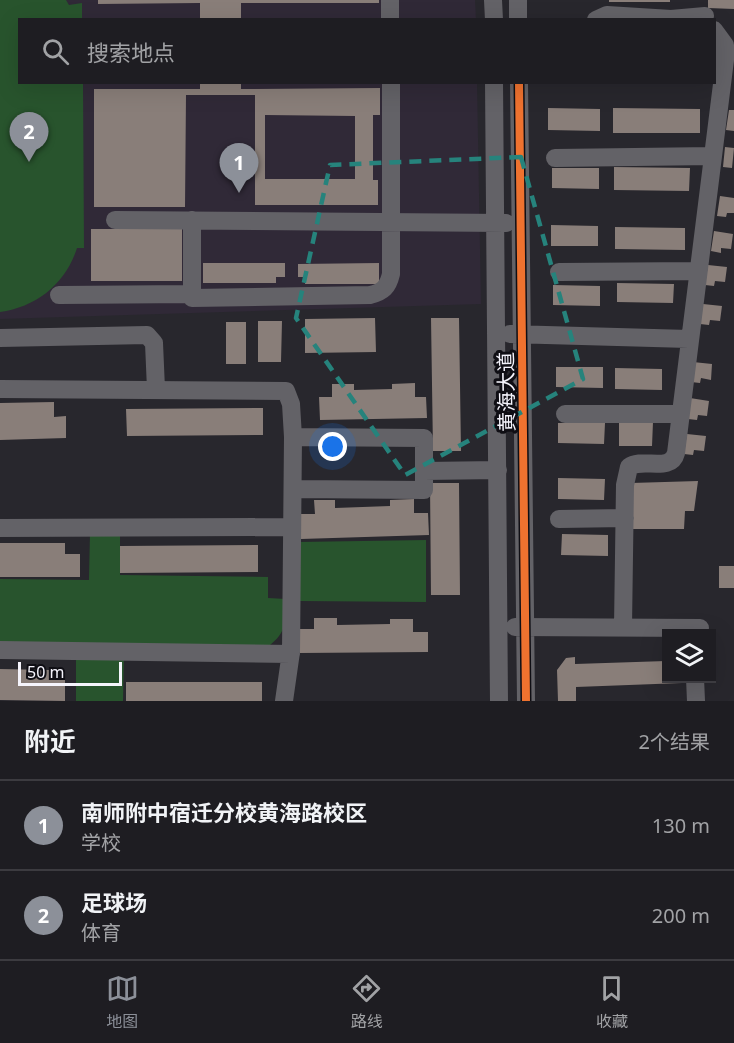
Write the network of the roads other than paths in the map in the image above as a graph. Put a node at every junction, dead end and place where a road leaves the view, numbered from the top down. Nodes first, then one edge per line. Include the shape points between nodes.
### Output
1 (390, 0) edge
2 (493, 0) edge
3 (518, 0) edge
4 (695, 0) edge
5 (390, 18) edge
6 (494, 18) edge
7 (518, 18) edge
8 (600, 18) edge
9 (645, 18) edge
10 (706, 18) edge
11 (716, 31) edge
12 (391, 84) edge
13 (494, 84) edge
14 (519, 84) edge
15 (713, 156) junction
16 (555, 158) dead end
17 (115, 220) dead end
18 (192, 220) junction
19 (391, 222) junction
20 (495, 223) junction
21 (520, 223) junction
22 (698, 271) junction
23 (559, 272) dead end
24 (192, 294) junction
25 (59, 295) dead end
26 (496, 334) junction
27 (522, 334) junction
28 (0, 338) edge
29 (689, 339) junction
30 (0, 388) edge
31 (156, 389) junction
32 (565, 414) dead end
33 (680, 414) junction
34 (293, 437) junction
35 (498, 464) junction
36 (424, 465) junction
37 (292, 489) junction
38 (625, 518) junction
39 (559, 519) dead end
40 (292, 527) junction
41 (0, 528) edge
42 (498, 627) junction
43 (525, 627) junction
44 (623, 627) junction
45 (672, 629) edge
46 (0, 650) edge
47 (291, 654) junction
48 (695, 683) edge
49 (285, 701) edge
50 (499, 701) edge
51 (526, 701) edge
52 (696, 701) edge

1 - 5 street
2 - 6 street
3 - 7 street
4 - 10 street
8 - 9 street
11 - 15 street via 725,51
12 - 19 street
13 - 20 street, 黄海大道
14 - 21 street, 黄海大道
15 - 16 street
15 - 22 street
17 - 18 street
18 - 19 street
18 - 24 street
19 - 20 street
19 - 24 street via 391,274 386,288 380,292 192,298
20 - 21 street
20 - 26 street, 黄海大道
21 - 27 street, 黄海大道
22 - 23 street
22 - 29 street
24 - 25 street
26 - 27 street
26 - 35 street, 黄海大道
27 - 29 street
27 - 43 street, 黄海大道
28 - 31 street via 147,335 154,343
29 - 33 street
30 - 31 street
31 - 34 street via 286,391
32 - 33 street
33 - 38 street via 672,461 635,463 629,467
34 - 36 street via 424,438
34 - 37 street
35 - 36 street
35 - 42 street, 黄海大道
36 - 37 street via 424,490
37 - 40 street
38 - 39 street
38 - 44 street
40 - 41 street
40 - 47 street
42 - 43 street
42 - 50 street, 黄海大道
43 - 44 street
43 - 51 street, 黄海大道
44 - 45 street
46 - 47 street
47 - 49 street
48 - 52 street

